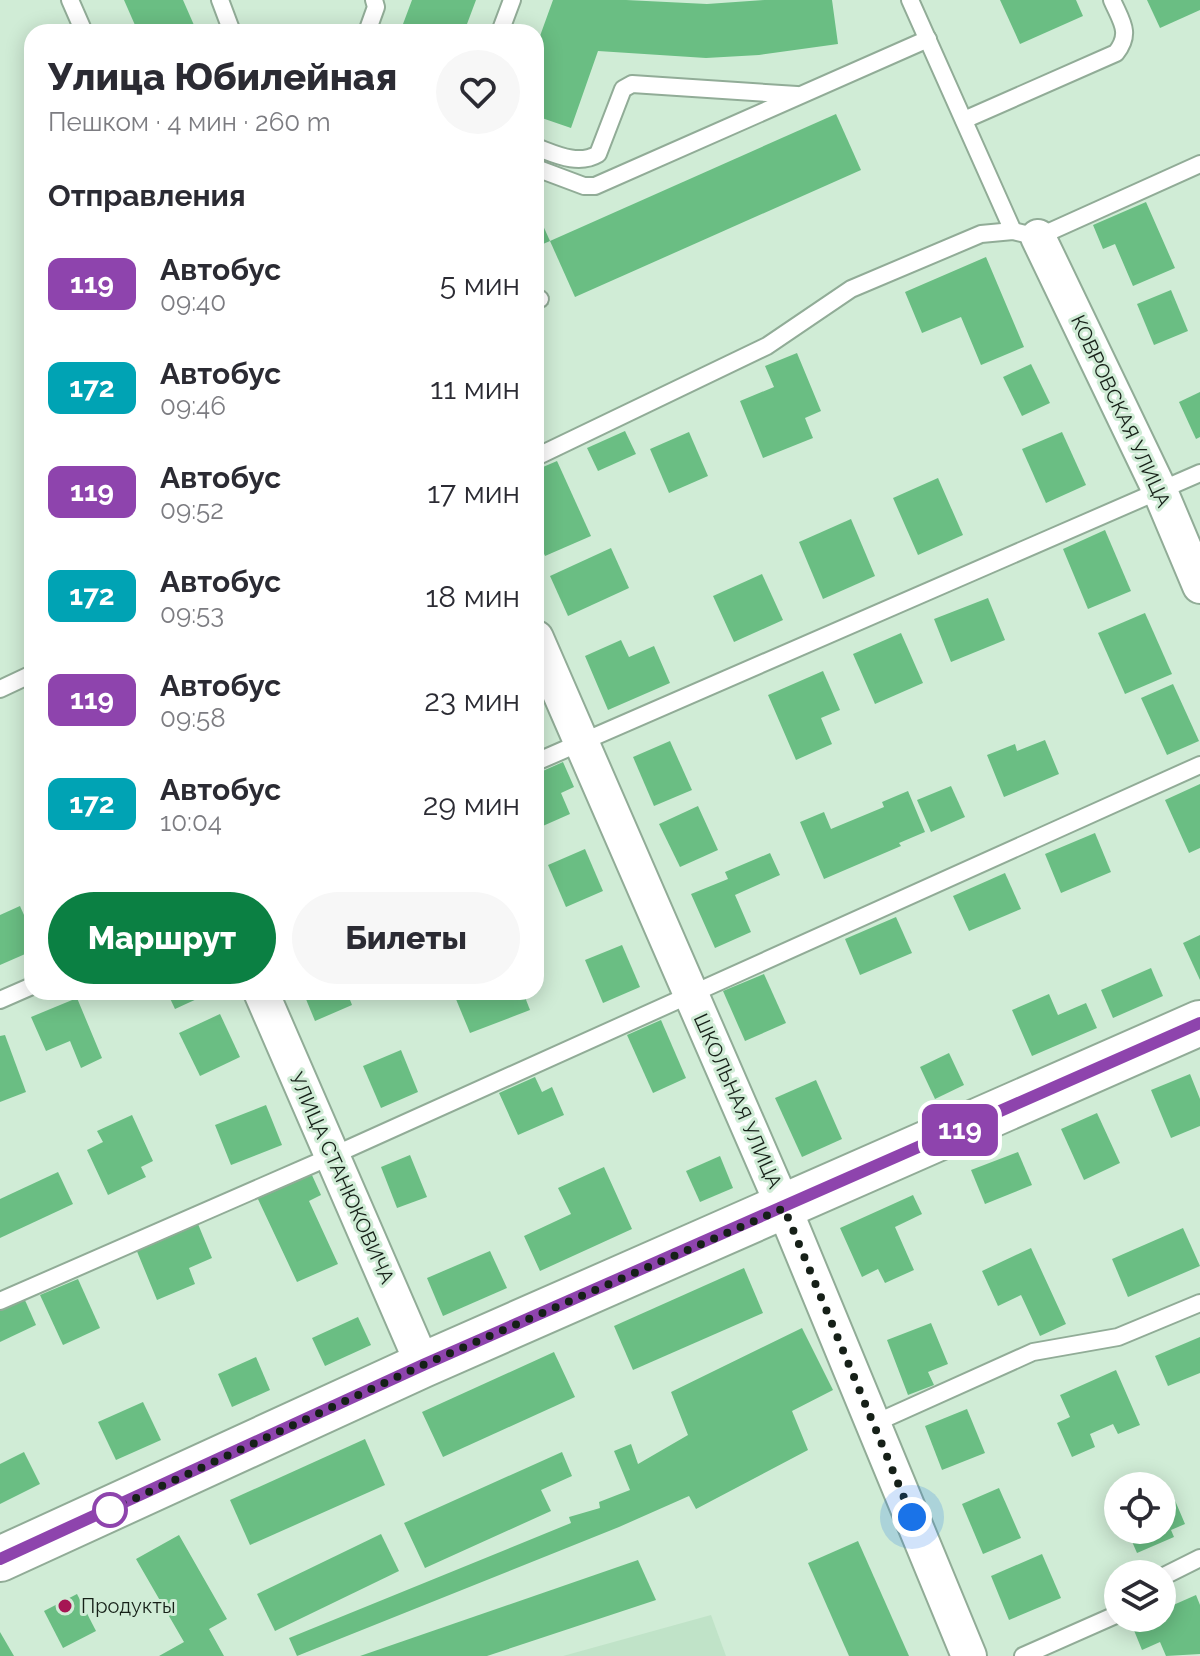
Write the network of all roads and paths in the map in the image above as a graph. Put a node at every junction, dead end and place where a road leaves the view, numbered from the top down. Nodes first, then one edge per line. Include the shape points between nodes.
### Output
1 (70, 0) edge
2 (220, 0) edge
3 (374, 0) edge
4 (512, 0) edge
5 (910, 0) edge
6 (1112, 0) edge
7 (80, 24) edge
8 (229, 24) edge
9 (370, 24) edge
10 (503, 24) edge
11 (928, 39) junction
12 (799, 96) junction
13 (964, 120) junction
14 (544, 150) edge
15 (1200, 164) edge
16 (544, 171) edge
17 (1026, 234) junction
18 (544, 453) edge
19 (1200, 473) edge
20 (1160, 491) junction
21 (1200, 586) edge
22 (544, 656) edge
23 (24, 678) edge
24 (0, 689) edge
25 (581, 742) junction
26 (544, 758) edge
27 (1200, 765) edge
28 (24, 990) edge
29 (691, 993) junction
30 (0, 1000) edge
31 (264, 1000) edge
32 (1200, 1023) edge
33 (332, 1156) junction
34 (784, 1208) junction
35 (0, 1301) edge
36 (1200, 1303) edge
37 (423, 1365) junction
38 (873, 1424) junction
39 (1200, 1558) edge
40 (0, 1559) edge
41 (1176, 1570) edge
42 (1104, 1620) edge
43 (969, 1656) edge
44 (1023, 1656) edge

1 - 7 lane
2 - 8 lane
3 - 9 lane
4 - 10 lane
5 - 11 lane
6 - 13 lane via 1125,31 1125,43 1116,53
11 - 12 lane
11 - 13 lane
12 - 14 lane via 632,84 623,89 598,154 568,159
12 - 16 lane via 595,186
13 - 17 lane
15 - 17 lane
17 - 18 lane via 981,234 851,289 767,346
17 - 20 street, КОВРОВСКАЯ УЛИЦА
19 - 20 lane
20 - 21 street, КОВРОВСКАЯ УЛИЦА
20 - 25 lane
22 - 25 street, ШКОЛЬНАЯ УЛИЦА
23 - 24 lane
25 - 26 lane
25 - 29 street, ШКОЛЬНАЯ УЛИЦА
27 - 29 lane
28 - 30 lane
29 - 33 lane
29 - 34 street, ШКОЛЬНАЯ УЛИЦА
31 - 33 street, УЛИЦА СТАНЮКОВИЧА
32 - 34 main road
33 - 35 lane
33 - 37 street, УЛИЦА СТАНЮКОВИЧА
34 - 37 main road
34 - 38 street, ШКОЛЬНАЯ УЛИЦА
36 - 38 lane via 1118,1337 1033,1352
37 - 40 main road
38 - 43 street, ШКОЛЬНАЯ УЛИЦА
39 - 41 lane
42 - 44 lane

